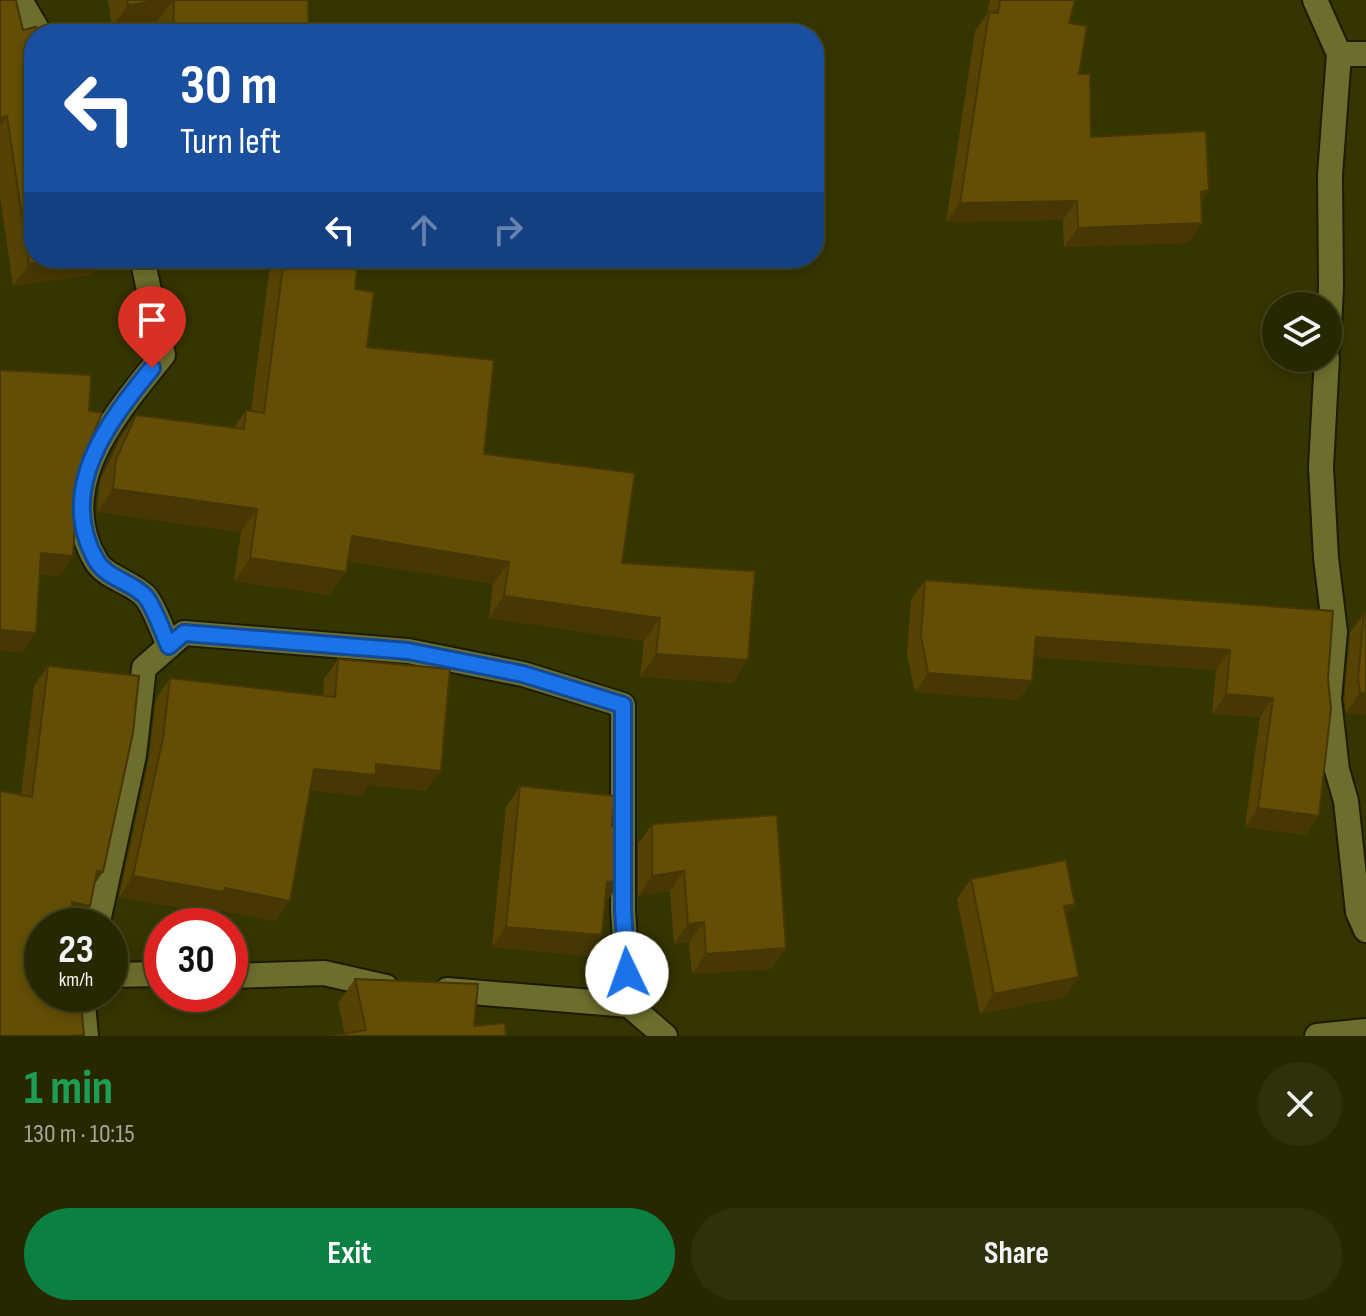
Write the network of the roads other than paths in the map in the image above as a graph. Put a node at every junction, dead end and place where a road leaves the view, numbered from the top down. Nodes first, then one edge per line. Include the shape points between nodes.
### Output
1 (20, 0) edge
2 (1315, 0) edge
3 (34, 24) edge
4 (1339, 54) junction
5 (1366, 54) edge
6 (144, 268) edge
7 (1331, 292) edge
8 (1326, 372) edge
9 (169, 646) junction
10 (101, 908) edge
11 (1366, 930) edge
12 (248, 975) edge
13 (629, 1005) junction
14 (84, 1012) edge
15 (1366, 1031) edge
16 (86, 1036) edge
17 (665, 1036) edge
18 (1317, 1036) edge

1 - 3 street
2 - 4 street
4 - 5 street
4 - 7 street via 1330,175
6 - 9 street via 163,355 90,459 81,497 84,529 97,563 145,596
8 - 11 street via 1321,467 1335,632 1329,699 1358,912
9 - 10 street via 144,668 134,755
9 - 13 street via 184,633 408,651 523,674 623,705 623,910
12 - 13 street via 324,973 381,986
13 - 17 street
14 - 16 street
15 - 18 street

